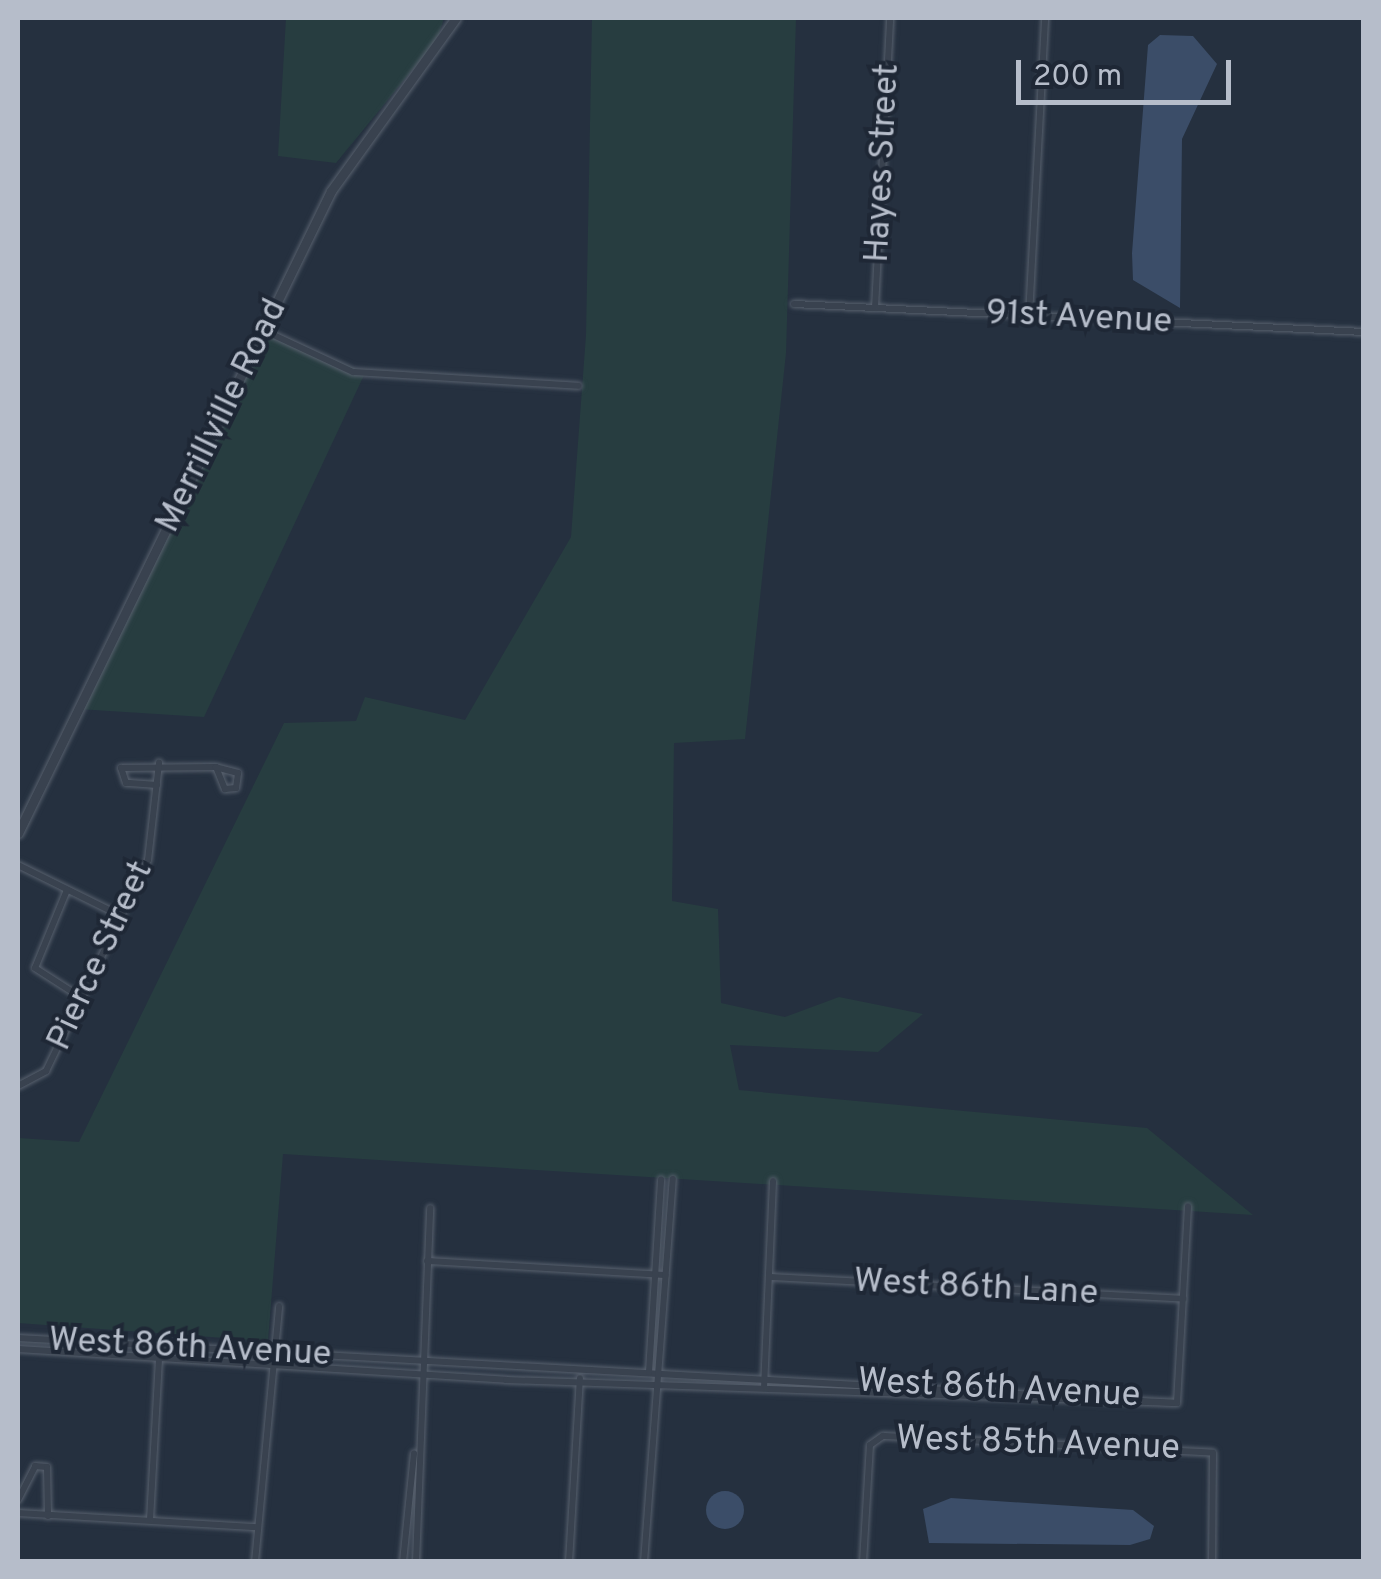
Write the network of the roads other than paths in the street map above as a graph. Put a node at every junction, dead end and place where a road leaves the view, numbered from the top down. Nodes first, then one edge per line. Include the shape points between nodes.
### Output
1 (456, 18) edge
2 (890, 18) edge
3 (1045, 18) edge
4 (794, 304) dead end
5 (875, 308) junction
6 (1029, 316) junction
7 (265, 331) junction
8 (1364, 332) edge
9 (579, 386) dead end
10 (159, 763) junction
11 (216, 767) dead end
12 (157, 785) junction
13 (18, 834) edge
14 (18, 865) edge
15 (67, 890) junction
16 (122, 916) junction
17 (82, 998) junction
18 (18, 1086) edge
19 (661, 1178) dead end
20 (673, 1179) dead end
21 (774, 1181) dead end
22 (1188, 1206) dead end
23 (430, 1208) dead end
24 (426, 1261) junction
25 (655, 1274) junction
26 (666, 1275) junction
27 (769, 1276) junction
28 (1183, 1298) junction
29 (278, 1306) dead end
30 (18, 1338) edge
31 (160, 1346) junction
32 (18, 1349) edge
33 (277, 1353) junction
34 (159, 1358) junction
35 (421, 1362) junction
36 (277, 1364) junction
37 (581, 1369) junction
38 (653, 1370) junction
39 (420, 1374) junction
40 (764, 1376) junction
41 (580, 1380) junction
42 (652, 1382) junction
43 (764, 1388) junction
44 (1177, 1403) junction
45 (416, 1448) junction
46 (18, 1500) edge
47 (18, 1513) edge
48 (48, 1516) junction
49 (150, 1520) junction
50 (257, 1528) junction
51 (255, 1562) edge
52 (403, 1562) edge
53 (416, 1562) edge
54 (569, 1562) edge
55 (644, 1562) edge
56 (863, 1562) edge
57 (1212, 1562) edge

1 - 7 street, Merrillville Road via 331,191
2 - 5 street, Hayes Street
3 - 6 street
4 - 5 street, 91st Avenue
5 - 6 street, 91st Avenue
6 - 8 street, 91st Avenue
7 - 9 street via 353,372
7 - 13 street, Merrillville Road
10 - 11 street
10 - 12 street, Pierce Street
10 - 12 street via 128,762 119,774
12 - 16 street, Pierce Street via 153,846
14 - 15 street
15 - 16 street
15 - 17 street via 35,968
16 - 17 street, Pierce Street
17 - 18 street, Pierce Street via 34,1082
19 - 25 street
20 - 26 street
21 - 27 street
22 - 28 street
23 - 24 street
24 - 25 street
24 - 35 street
25 - 26 street
25 - 38 street
26 - 38 street
27 - 28 street, West 86th Lane
27 - 40 street
28 - 44 street
29 - 33 street
30 - 31 street, West 86th Avenue
31 - 33 street, West 86th Avenue
31 - 34 street
32 - 34 street, West 86th Avenue
33 - 35 street, West 86th Avenue
33 - 36 street
34 - 36 street, West 86th Avenue
34 - 49 street
35 - 37 street, West 86th Avenue
35 - 39 street
36 - 39 street, West 86th Avenue
36 - 50 street
37 - 38 street, West 86th Avenue
37 - 41 street
38 - 40 street, West 86th Avenue
38 - 42 street
39 - 41 street, West 86th Avenue
39 - 45 street
40 - 43 street
40 - 44 street, West 86th Avenue
41 - 42 street, West 86th Avenue
41 - 54 street
42 - 43 street, West 86th Avenue
42 - 55 street
43 - 44 street, West 86th Avenue
45 - 52 street
45 - 53 street
46 - 48 street via 35,1466 48,1467
47 - 48 street
48 - 49 street
49 - 50 street
50 - 51 street
56 - 57 street, West 85th Avenue via 873,1440 1204,1450 1216,1460

